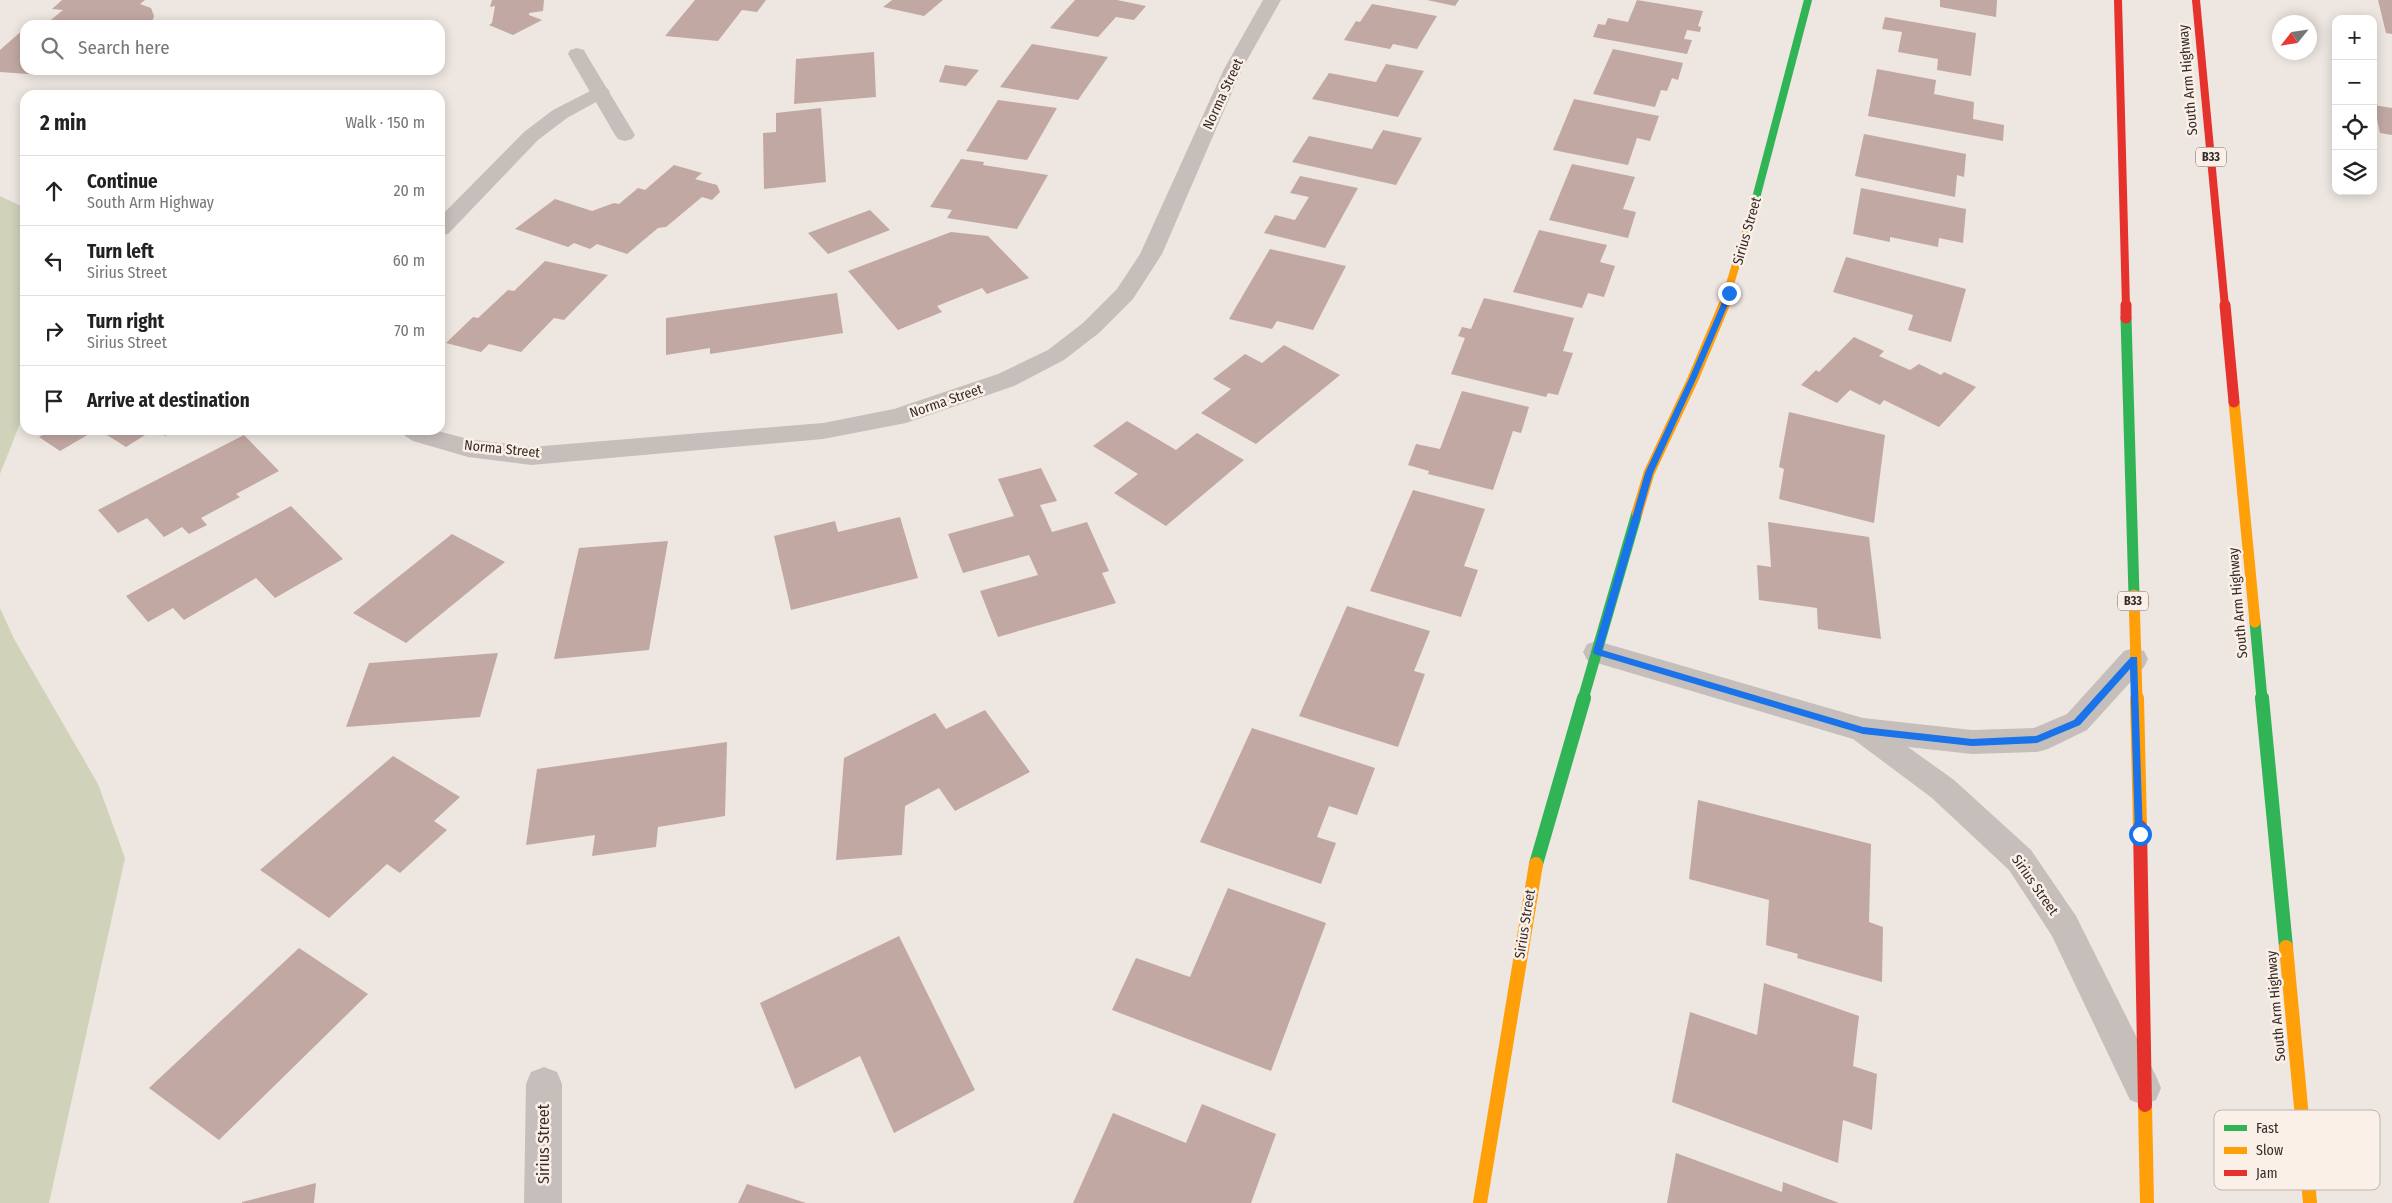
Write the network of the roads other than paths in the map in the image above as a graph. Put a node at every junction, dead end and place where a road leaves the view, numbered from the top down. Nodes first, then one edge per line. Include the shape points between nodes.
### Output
1 (1272, 0) edge
2 (1808, 0) edge
3 (2118, 0) edge
4 (2196, 0) edge
5 (577, 54) dead end
6 (600, 92) junction
7 (625, 136) dead end
8 (445, 224) edge
9 (422, 435) edge
10 (1597, 652) junction
11 (2134, 659) junction
12 (1863, 730) junction
13 (544, 1084) dead end
14 (2144, 1090) junction
15 (2301, 1110) edge
16 (2309, 1190) edge
17 (543, 1203) edge
18 (1480, 1203) edge
19 (2147, 1203) edge
20 (2310, 1203) edge

1 - 9 street, Norma Street via 1233,69 1151,254 1126,294 1092,328 1056,355 1006,380 897,417 823,431 531,456 468,448
2 - 10 main road, Sirius Street via 1729,293 1649,473
3 - 11 main road, B33
4 - 15 main road, South Arm Highway / B33
5 - 6 street
6 - 7 street
6 - 8 street via 560,114 531,136
10 - 12 street, Sirius Street
10 - 18 main road, Sirius Street via 1532,879
11 - 12 street, Sirius Street via 2077,722 2037,740 1972,742
11 - 14 main road, B33
12 - 14 street, Sirius Street via 1943,789 2020,860 2064,926
13 - 17 street, Sirius Street
14 - 19 main road, B33
16 - 20 main road, South Arm Highway / B33

